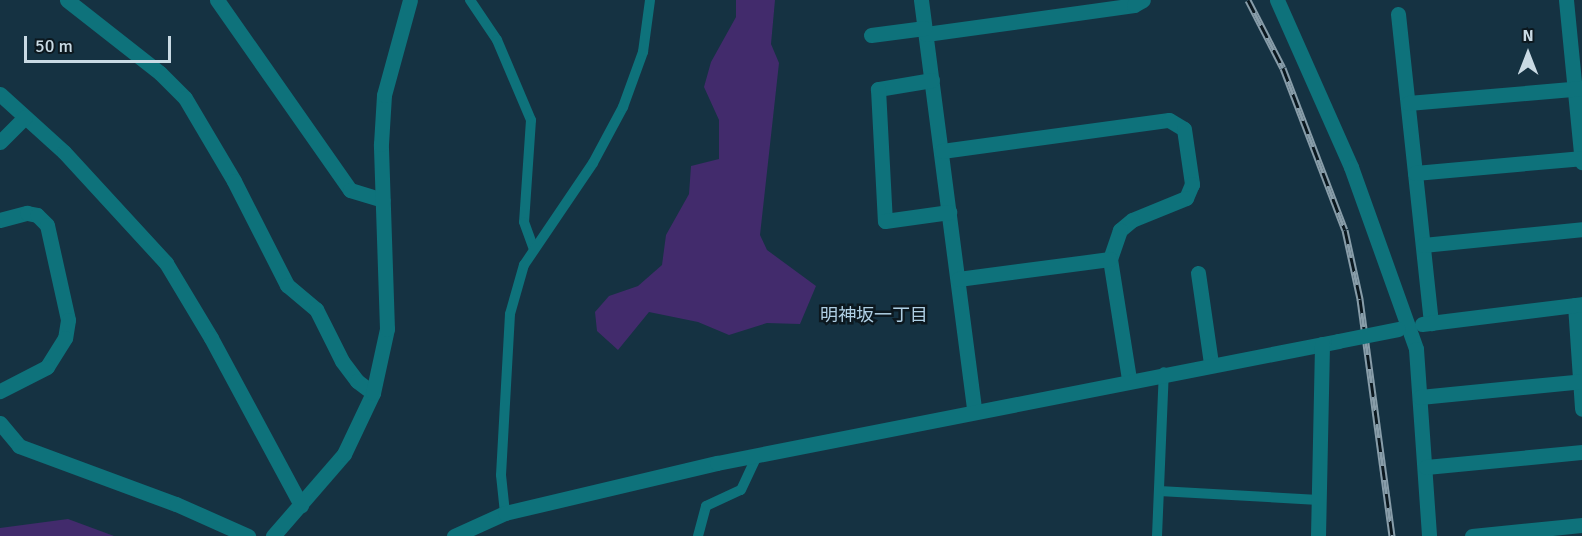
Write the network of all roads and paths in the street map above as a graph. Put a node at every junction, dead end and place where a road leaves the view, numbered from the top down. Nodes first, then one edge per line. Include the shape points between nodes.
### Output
1 (67, 0) edge
2 (217, 0) edge
3 (410, 0) edge
4 (470, 0) edge
5 (650, 0) edge
6 (921, 0) edge
7 (1143, 0) edge
8 (1277, 0) edge
9 (1566, 0) edge
10 (1398, 14) dead end
11 (925, 31) junction
12 (871, 35) dead end
13 (932, 80) junction
14 (1578, 88) edge
15 (0, 94) edge
16 (1408, 103) junction
17 (25, 117) junction
18 (0, 142) edge
19 (942, 151) junction
20 (1582, 160) edge
21 (1415, 173) junction
22 (382, 200) junction
23 (950, 212) junction
24 (0, 220) edge
25 (1582, 229) edge
26 (1423, 245) junction
27 (534, 249) junction
28 (1110, 259) junction
29 (1198, 273) dead end
30 (958, 279) junction
31 (1578, 305) edge
32 (1431, 323) junction
33 (1404, 328) junction
34 (1322, 344) junction
35 (1211, 363) junction
36 (1164, 372) junction
37 (1129, 379) junction
38 (1581, 381) edge
39 (0, 391) edge
40 (373, 393) junction
41 (1420, 397) junction
42 (1582, 409) edge
43 (974, 410) junction
44 (0, 423) edge
45 (1582, 452) edge
46 (757, 455) junction
47 (1426, 467) junction
48 (1159, 491) junction
49 (1319, 500) junction
50 (301, 506) junction
51 (505, 513) junction
52 (1582, 525) edge
53 (248, 536) edge
54 (273, 536) edge
55 (454, 536) edge
56 (698, 536) edge
57 (1158, 536) edge
58 (1318, 536) edge
59 (1429, 536) edge
60 (1472, 536) edge

1 - 40 street via 160,73 185,98 287,285 316,309 342,361 357,381
2 - 22 street via 350,190
3 - 22 street via 384,95
4 - 27 lane via 497,40 531,120 524,222
5 - 27 lane via 643,52 623,107 593,163
6 - 11 street
7 - 11 street via 1134,5
8 - 33 street via 1334,123
9 - 14 street
10 - 16 street
11 - 12 street
11 - 13 street
13 - 19 street
13 - 23 street via 878,89 885,221
14 - 16 street
14 - 20 street
15 - 17 street
16 - 21 street
17 - 18 street
17 - 50 street via 64,153 166,263
19 - 23 street
19 - 28 street via 1169,120 1184,129 1191,184 1186,198 1132,220 1120,230
20 - 21 street
21 - 26 street
22 - 40 street via 387,329
23 - 30 street
24 - 39 street via 27,213 37,215 47,225 68,320 65,338 47,367
25 - 26 street
26 - 32 street
27 - 51 lane via 524,265 510,314 501,475
28 - 30 street
28 - 37 street
29 - 35 street
30 - 43 street
31 - 32 street
31 - 38 street
32 - 33 street
33 - 34 street, bridge
33 - 41 street via 1416,349
34 - 35 street
34 - 49 street
35 - 36 street
36 - 37 street
36 - 48 lane
37 - 43 street
38 - 41 street
38 - 42 street
40 - 50 street via 344,454
41 - 47 street
43 - 46 street
44 - 53 street via 19,446 176,504
45 - 47 street
46 - 51 street
46 - 56 lane via 741,490 706,506
47 - 59 street
48 - 49 lane
48 - 57 lane
49 - 58 street
50 - 54 street
51 - 55 street
52 - 60 street

